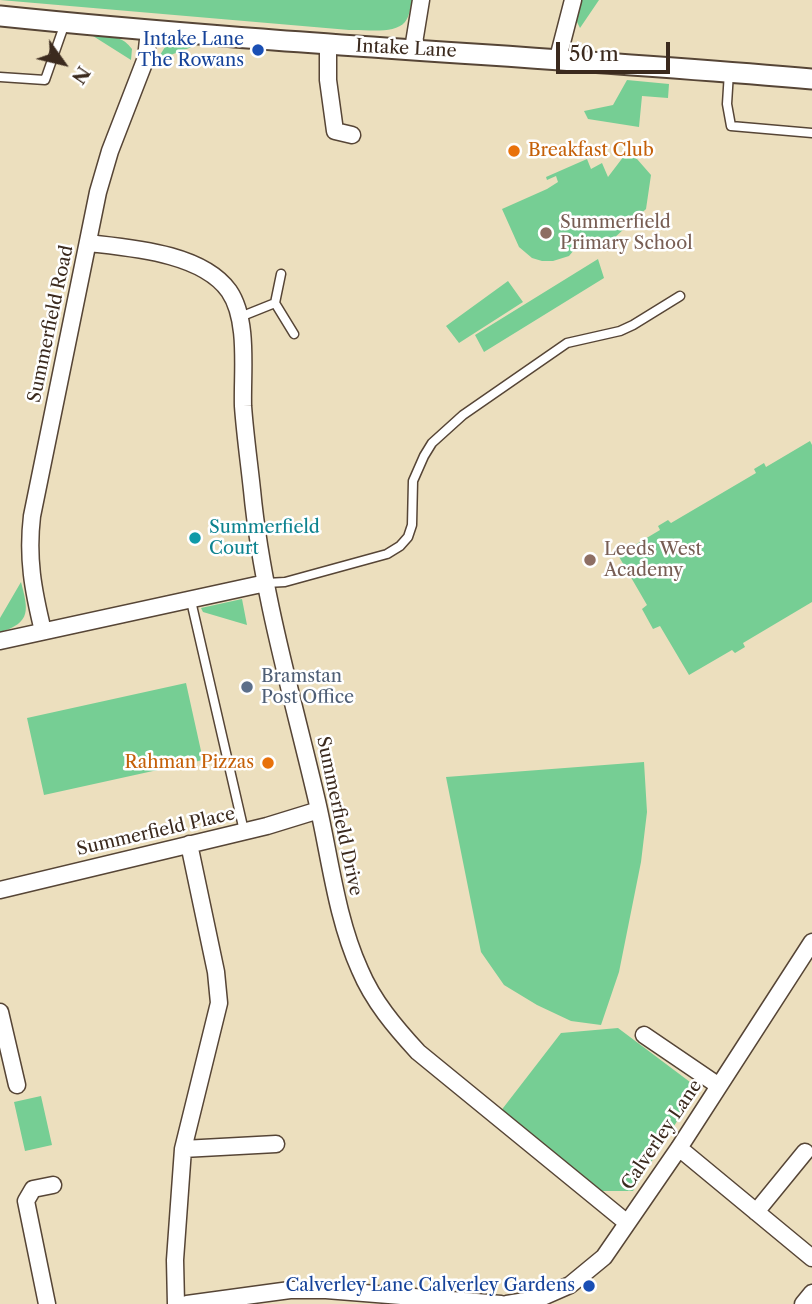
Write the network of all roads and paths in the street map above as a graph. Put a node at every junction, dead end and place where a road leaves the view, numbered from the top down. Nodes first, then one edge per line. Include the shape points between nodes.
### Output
1 (421, 0) edge
2 (573, 0) edge
3 (0, 16) edge
4 (65, 23) junction
5 (149, 31) junction
6 (328, 44) junction
7 (413, 48) junction
8 (558, 58) junction
9 (729, 72) junction
10 (0, 77) edge
11 (812, 79) edge
12 (812, 133) edge
13 (352, 135) dead end
14 (88, 243) junction
15 (281, 274) dead end
16 (680, 296) dead end
17 (275, 303) junction
18 (240, 317) junction
19 (294, 334) dead end
20 (266, 583) junction
21 (191, 601) junction
22 (43, 631) junction
23 (0, 641) edge
24 (319, 810) junction
25 (244, 831) junction
26 (189, 844) junction
27 (0, 890) edge
28 (812, 942) edge
29 (0, 1012) edge
30 (644, 1035) dead end
31 (17, 1085) dead end
32 (719, 1086) junction
33 (276, 1144) dead end
34 (679, 1148) junction
35 (183, 1149) junction
36 (805, 1152) dead end
37 (53, 1185) dead end
38 (756, 1212) junction
39 (626, 1222) junction
40 (812, 1258) edge
41 (812, 1293) edge
42 (537, 1302) edge
43 (47, 1304) edge
44 (176, 1304) edge
45 (187, 1304) edge
46 (501, 1304) edge
47 (507, 1304) edge
48 (803, 1304) edge

1 - 7 street
2 - 8 street
3 - 4 street, Intake Lane
4 - 5 street, Intake Lane
4 - 10 lane via 45,80
5 - 6 street, Intake Lane
5 - 14 street, Summerfield Road via 145,58 110,151
6 - 7 street, Intake Lane
6 - 13 street via 335,131
7 - 8 street, Intake Lane
8 - 9 street, Intake Lane
9 - 11 street, Intake Lane
9 - 12 lane via 731,127
14 - 18 street, Summerfield Drive via 139,250 204,268 229,292
14 - 22 street, Summerfield Road via 30,536
15 - 17 lane
16 - 20 lane via 620,331 567,343 454,422 432,443 417,468 412,525 400,546 387,554
17 - 18 lane
17 - 19 lane
18 - 20 street, Summerfield Drive via 243,407 254,519
20 - 21 street
20 - 24 street, Summerfield Drive
21 - 22 street
21 - 25 lane
22 - 23 street
24 - 25 street, Summerfield Place
24 - 39 street, Summerfield Drive via 351,946 372,993 395,1027 418,1052
25 - 26 street, Summerfield Place
26 - 27 street, Summerfield Place
26 - 35 street via 219,1003
28 - 32 street, Calverley Lane
29 - 31 street
30 - 32 street
32 - 34 street, Calverley Lane
33 - 35 street
34 - 38 street
34 - 39 street, Calverley Lane
35 - 44 street
36 - 38 street
37 - 43 street via 33,1189 26,1201
38 - 40 street
39 - 42 street, Calverley Lane via 604,1257 570,1285
41 - 48 street
42 - 47 street, Calverley Lane
45 - 46 street via 302,1290

